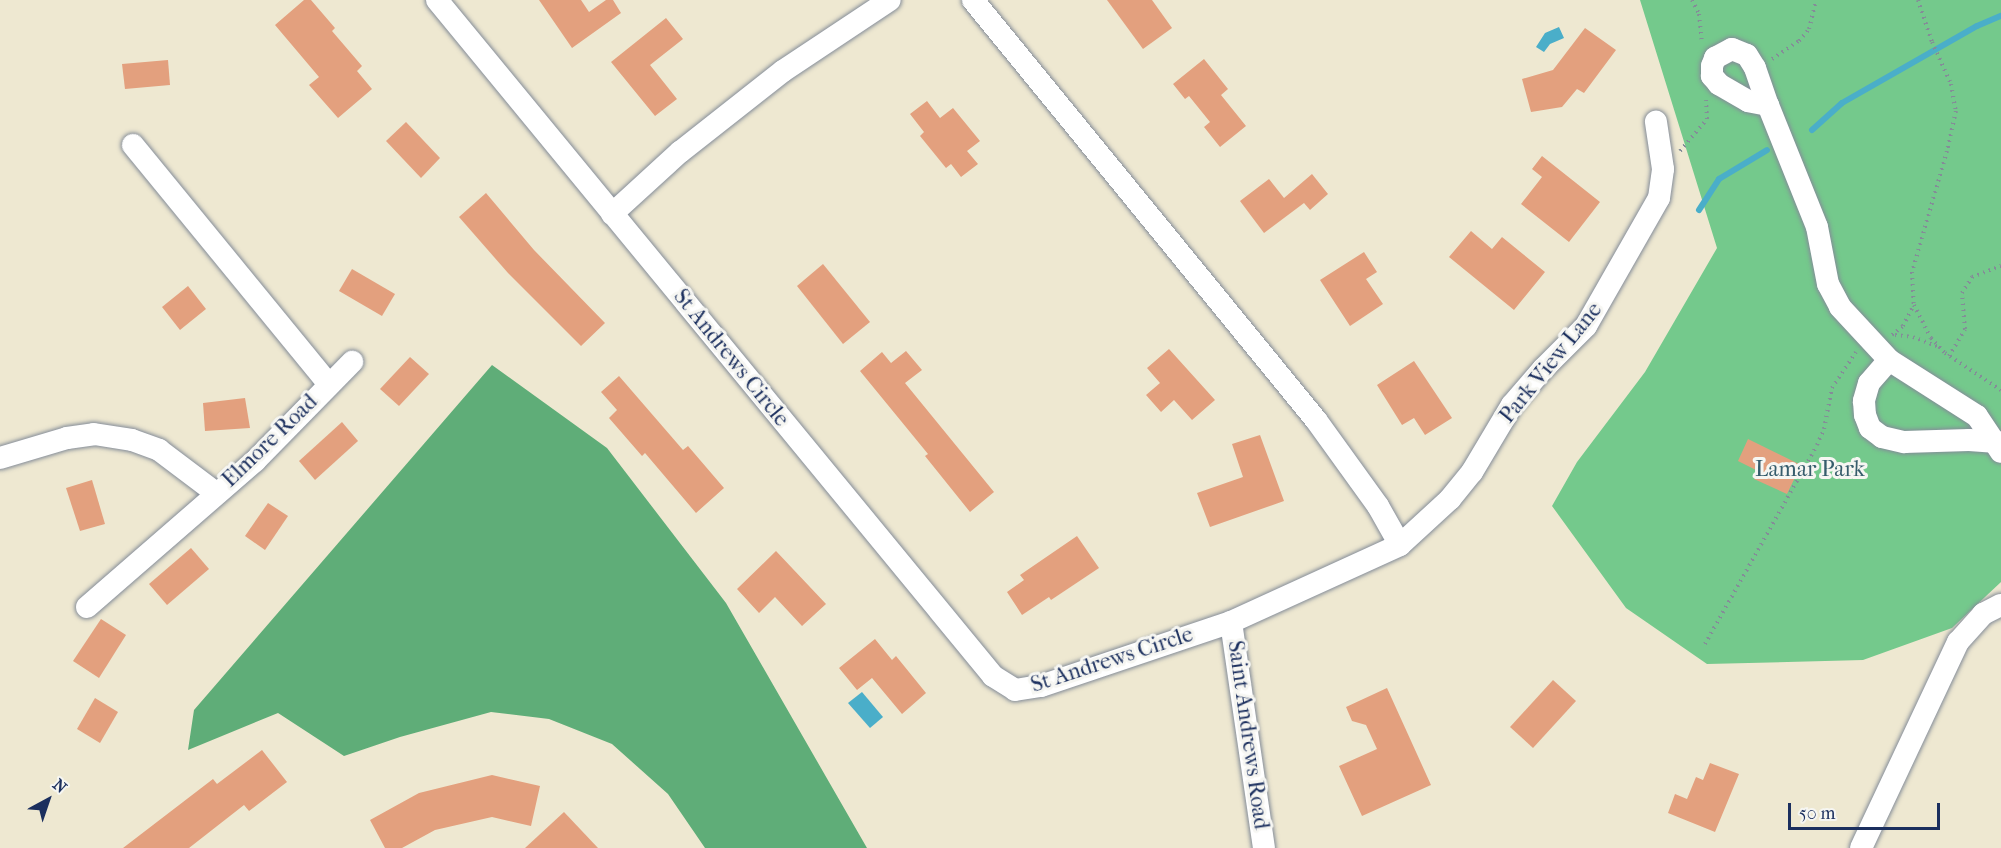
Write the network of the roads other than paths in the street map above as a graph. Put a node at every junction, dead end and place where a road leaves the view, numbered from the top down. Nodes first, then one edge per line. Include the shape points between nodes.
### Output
1 (437, 0) edge
2 (890, 0) edge
3 (974, 0) edge
4 (1768, 105) junction
5 (1656, 122) dead end
6 (133, 145) dead end
7 (612, 214) junction
8 (1889, 360) junction
9 (352, 362) dead end
10 (328, 383) junction
11 (1999, 447) edge
12 (0, 458) edge
13 (216, 494) junction
14 (1400, 545) junction
15 (2001, 605) edge
16 (87, 607) dead end
17 (1231, 622) junction
18 (1264, 848) edge
19 (1861, 848) edge

1 - 7 street, St Andrews Circle
2 - 7 street via 783,71 680,152
3 - 14 street via 1316,420 1378,506
4 - 4 street via 1747,55 1732,49 1715,58 1712,76 1719,84 1748,100
4 - 8 street via 1817,227 1828,284 1840,307
5 - 14 street, Park View Lane via 1663,169 1659,198 1586,326 1512,405 1472,472 1450,499
6 - 10 street, Elmore Road
7 - 17 street, St Andrews Circle via 993,676 1015,690 1041,686
8 - 11 street via 1977,416
8 - 11 street via 1869,383 1864,401 1870,428 1882,437 1904,442 1969,440
9 - 10 street
10 - 13 street, Elmore Road via 255,460
12 - 13 street via 85,436 132,440 159,450
13 - 16 street, Elmore Road
14 - 17 street, St Andrews Circle
15 - 19 street via 1983,614 1958,642
17 - 18 street, Saint Andrews Road

